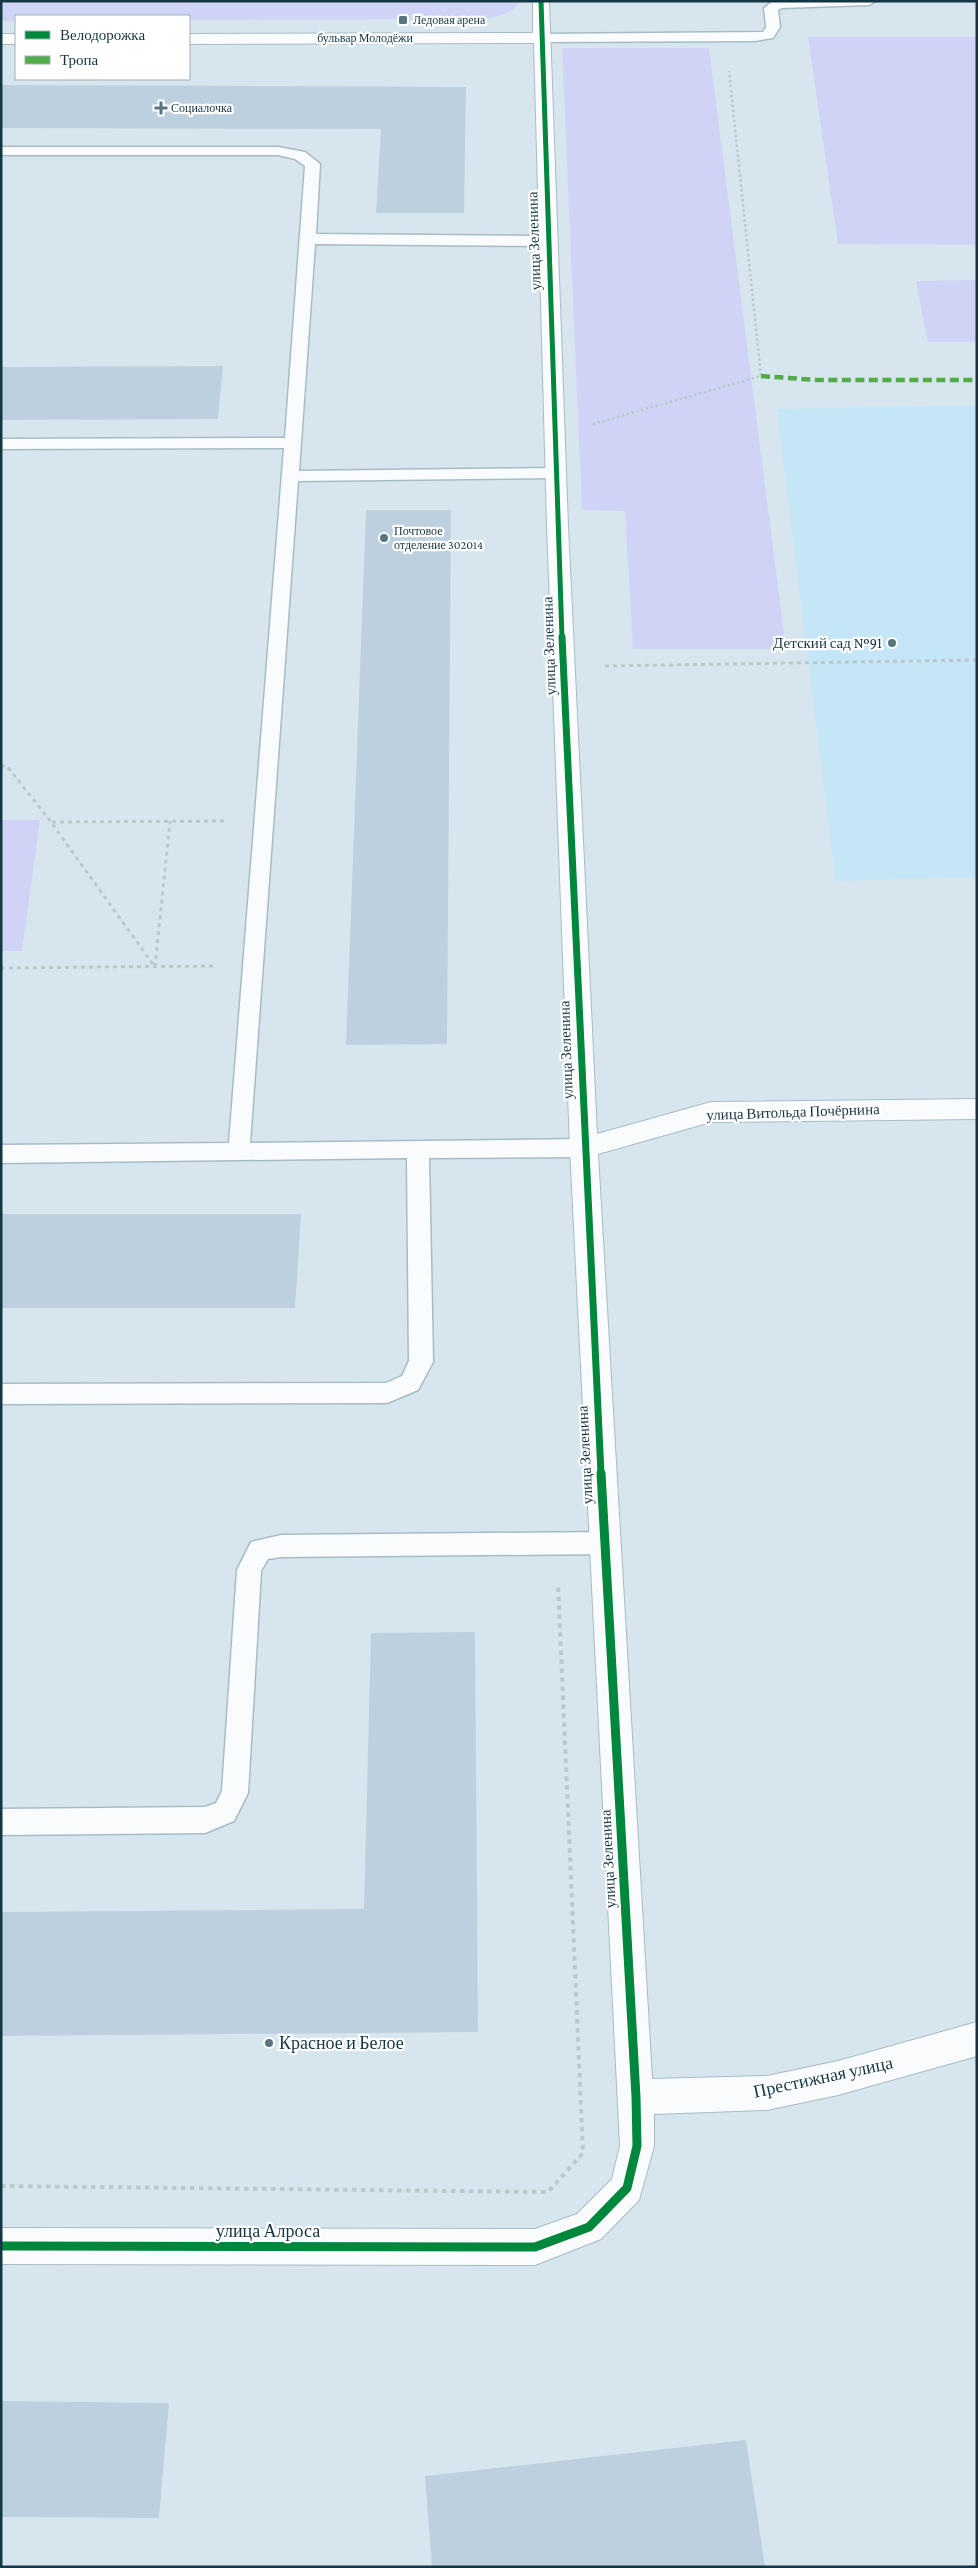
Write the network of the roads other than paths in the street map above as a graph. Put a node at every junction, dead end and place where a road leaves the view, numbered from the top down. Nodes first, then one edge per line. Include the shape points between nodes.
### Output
1 (540, 1) edge
2 (869, 1) edge
3 (542, 38) junction
4 (1, 39) edge
5 (15, 39) edge
6 (190, 39) edge
7 (1, 151) edge
8 (308, 239) junction
9 (547, 241) junction
10 (293, 442) junction
11 (1, 444) edge
12 (556, 473) junction
13 (290, 476) junction
14 (977, 1109) edge
15 (583, 1148) junction
16 (418, 1150) junction
17 (239, 1152) junction
18 (1, 1154) edge
19 (1, 1394) edge
20 (603, 1544) junction
21 (1, 1822) edge
22 (977, 2039) edge
23 (636, 2097) junction
24 (1, 2246) edge
25 (535, 2247) joint

1 - 3 street, улица Зеленина
2 - 3 lane via 778,4 771,8 773,27 768,35 755,38
3 - 6 street, бульвар Молодёжи
3 - 9 street, улица Зеленина
4 - 5 street
7 - 8 lane via 278,151 300,155 313,164
8 - 9 lane
8 - 10 lane
9 - 12 street, улица Зеленина
10 - 11 lane
10 - 13 lane
12 - 13 lane
12 - 15 street, улица Зеленина
13 - 17 lane
14 - 15 street, улица Витольда Почёрнина via 711,1112
15 - 16 lane
15 - 20 street, улица Зеленина
16 - 17 lane
16 - 19 lane via 421,1362 410,1383 387,1393
17 - 18 lane
20 - 21 lane via 281,1546 260,1550 249,1570 235,1793 225,1812 205,1820
20 - 23 street, улица Зеленина
22 - 23 street, Престижная улица via 838,2078 767,2093
23 - 25 street, улица Зеленина via 637,2146 627,2188 589,2227
24 - 25 street, улица Алроса

